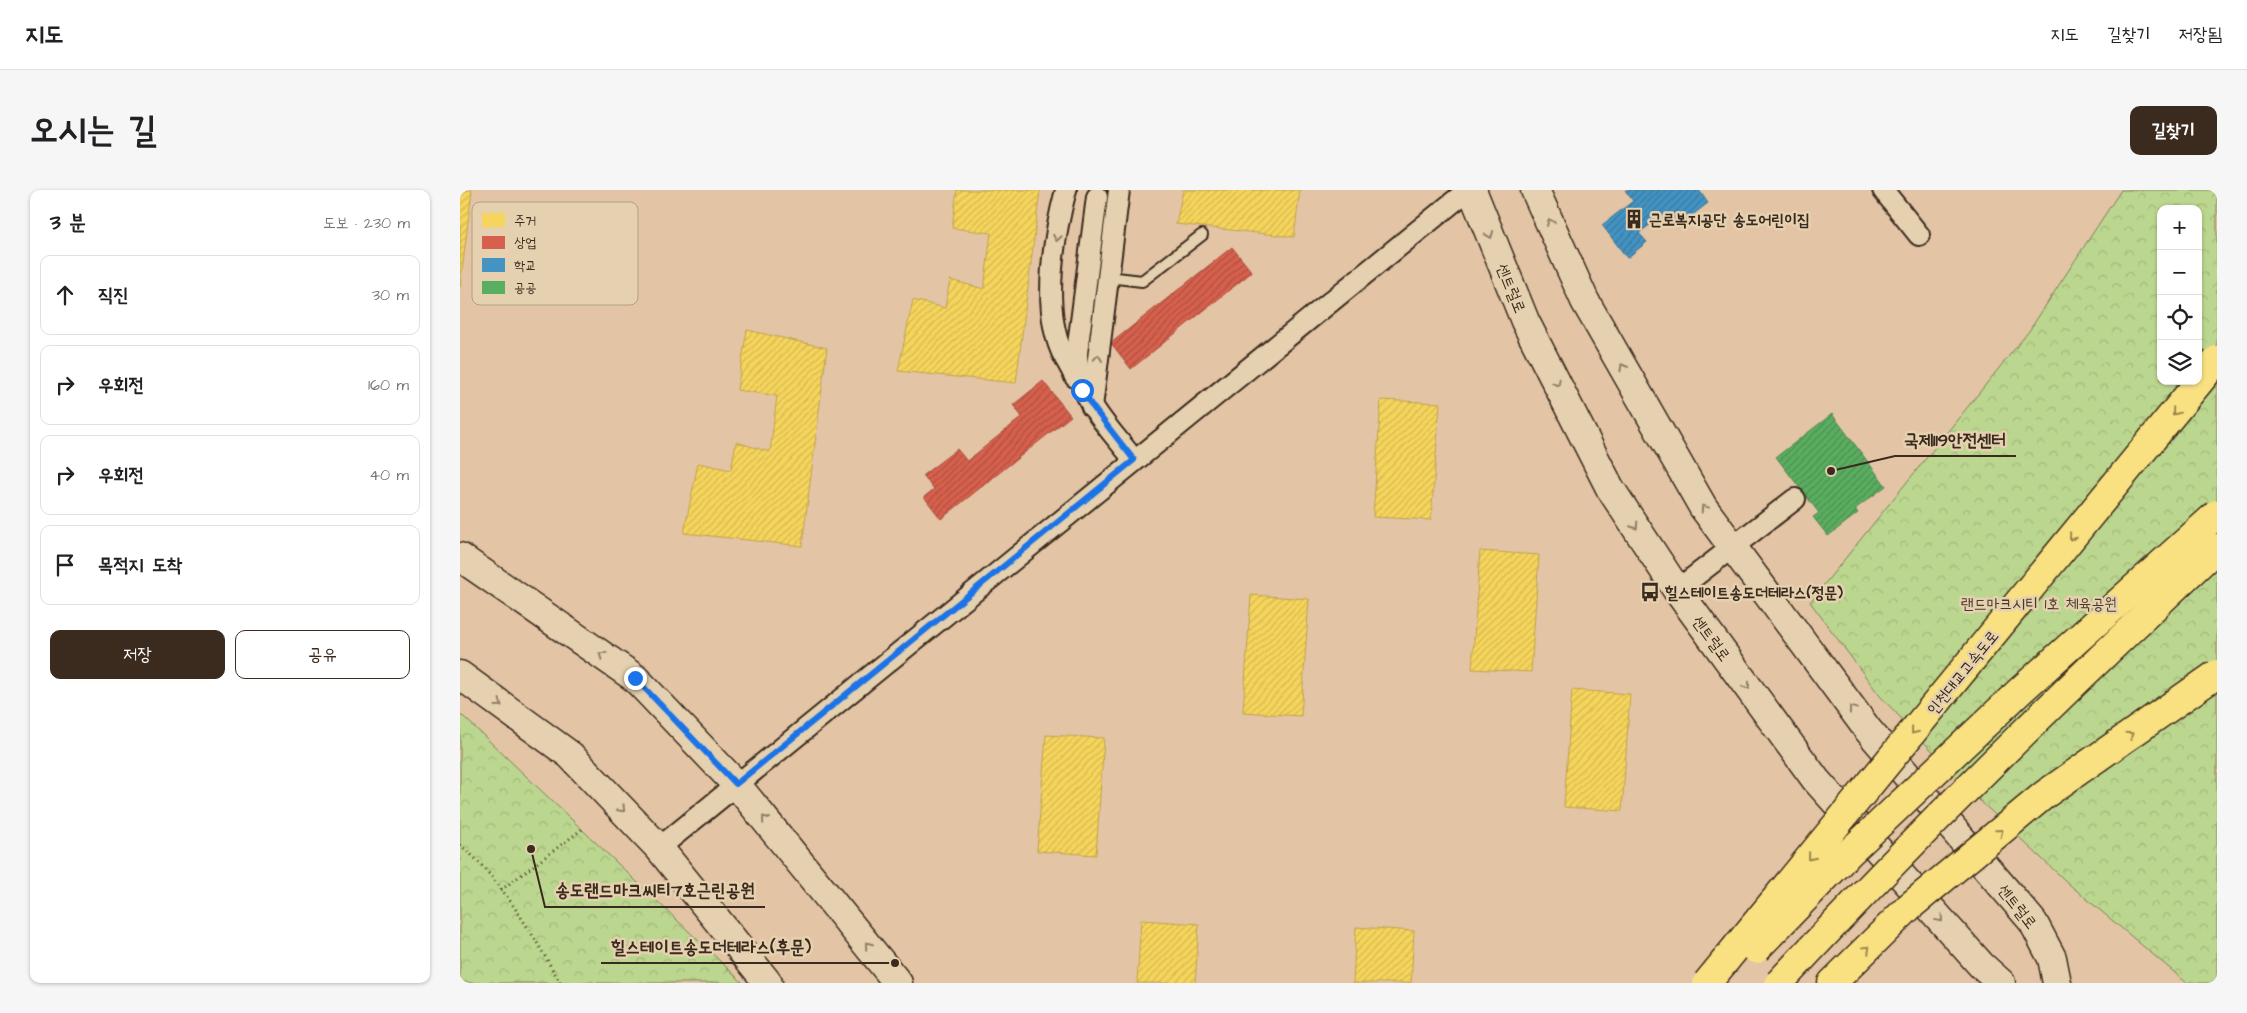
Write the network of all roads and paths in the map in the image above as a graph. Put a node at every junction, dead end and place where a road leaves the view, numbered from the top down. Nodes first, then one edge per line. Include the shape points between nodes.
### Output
1 (1066, 190) edge
2 (1119, 190) edge
3 (1468, 190) edge
4 (1472, 190) edge
5 (1535, 190) edge
6 (1883, 190) edge
7 (1096, 197) dead end
8 (1202, 235) dead end
9 (1919, 236) dead end
10 (1108, 276) junction
11 (2217, 360) edge
12 (1087, 398) junction
13 (1134, 460) junction
14 (1795, 499) dead end
15 (2217, 514) edge
16 (1733, 547) junction
17 (2217, 548) edge
18 (460, 558) edge
19 (1677, 590) junction
20 (2217, 674) edge
21 (460, 675) edge
22 (736, 784) junction
23 (585, 827) dead end
24 (460, 845) edge
25 (659, 848) junction
26 (501, 890) junction
27 (560, 983) edge
28 (768, 983) edge
29 (898, 983) edge
30 (1707, 983) edge
31 (1723, 983) edge
32 (1779, 983) edge
33 (1832, 983) edge
34 (2000, 983) edge
35 (2057, 983) edge

1 -> 12 street via 1054,257 1052,310 1060,349
2 - 10 street
3 - 13 street
4 -> 19 main road, 센트럴로 via 1525,321 1606,479
16 -> 5 main road, 센트럴로 via 1703,507 1585,301
6 - 9 street
7 - 12 street via 1077,353 1078,372
8 - 10 lane via 1142,281
12 -> 10 street
11 -> 30 highway, 인천대교고속도로, bridge
12 - 13 street
13 - 22 street
14 - 16 street
15 - 31 highway, bridge via 1999,710 1850,852
16 - 19 street
35 -> 16 main road, 센트럴로 via 2052,958 2033,922 1868,730
17 - 32 highway, bridge via 1848,908
22 -> 18 main road via 635,678
19 -> 34 main road, 센트럴로 via 1816,780
33 -> 20 highway, bridge via 1909,908 2044,795
21 -> 25 main road via 570,755
22 - 25 street
29 -> 22 main road
23 - 26 path
24 - 26 path via 471,853
25 - 28 main road
26 - 27 path

